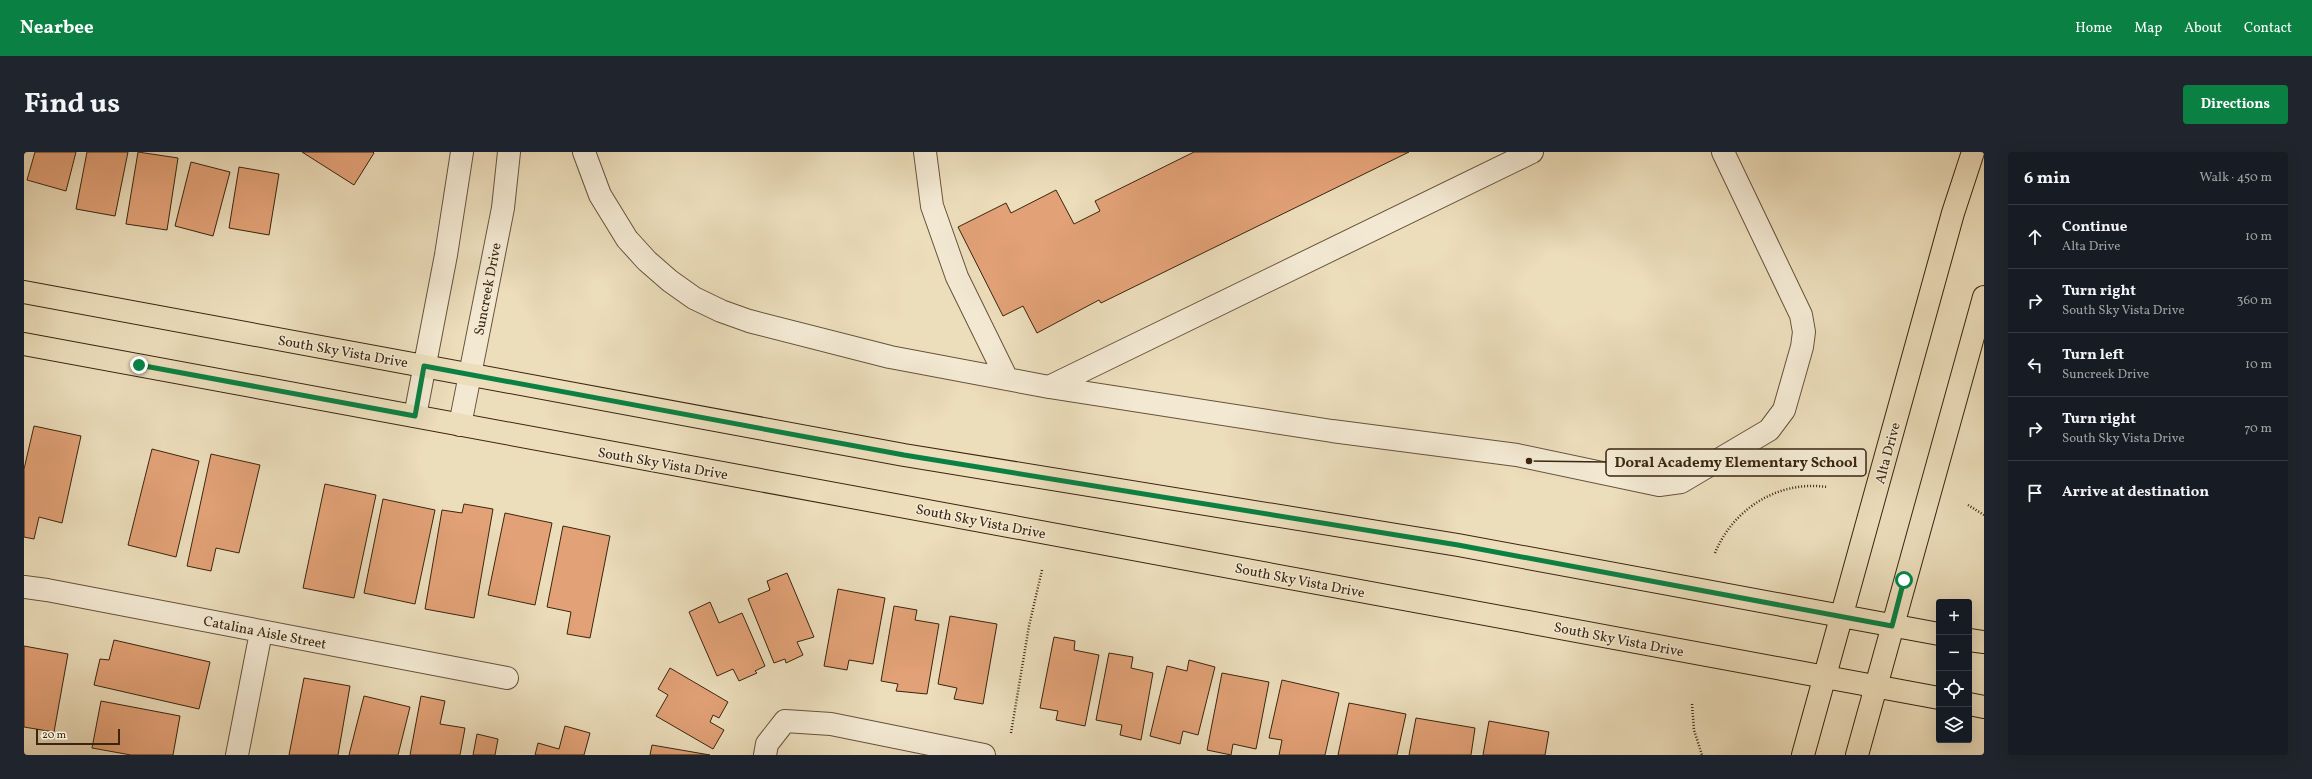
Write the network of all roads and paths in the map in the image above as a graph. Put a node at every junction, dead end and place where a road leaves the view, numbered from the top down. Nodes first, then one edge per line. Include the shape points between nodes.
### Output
1 (462, 152) edge
2 (509, 152) edge
3 (584, 152) edge
4 (926, 152) edge
5 (1532, 152) edge
6 (1723, 152) edge
7 (1973, 152) edge
8 (24, 292) edge
9 (1984, 297) edge
10 (24, 344) edge
11 (424, 366) junction
12 (471, 374) junction
13 (1007, 379) junction
14 (1049, 387) junction
15 (415, 416) junction
16 (460, 425) junction
17 (1827, 487) dead end
18 (1968, 505) dead end
19 (1984, 515) edge
20 (1714, 553) dead end
21 (1042, 570) dead end
22 (24, 587) edge
23 (1842, 617) junction
24 (1892, 626) junction
25 (261, 632) junction
26 (1936, 633) edge
27 (1972, 640) edge
28 (1984, 642) edge
29 (1825, 677) junction
30 (506, 678) dead end
31 (1877, 686) junction
32 (1936, 697) edge
33 (1692, 704) dead end
34 (1972, 705) edge
35 (1984, 707) edge
36 (1011, 733) dead end
37 (237, 755) edge
38 (766, 755) edge
39 (984, 755) edge
40 (1702, 755) edge
41 (1803, 755) edge
42 (1858, 755) edge

1 - 11 street via 446,255
2 - 12 street, Suncreek Drive via 503,208
3 - 13 street via 600,195 628,239 647,261 694,298 749,321 890,357
4 - 13 street via 932,206 957,277
5 - 14 street
6 - 14 street via 1801,315 1803,339 1784,410 1769,430 1681,482 1659,485 1517,455 1332,432
7 - 23 main road, Alta Drive via 1951,220
8 - 11 main road, South Sky Vista Drive
9 - 24 main road
10 - 15 main road, South Sky Vista Drive
11 - 12 main road, South Sky Vista Drive
11 - 15 street
12 - 16 street, Suncreek Drive
12 - 23 main road, South Sky Vista Drive via 904,455 1458,545
13 - 14 street
15 - 16 main road, South Sky Vista Drive
16 - 29 main road, South Sky Vista Drive
17 - 20 path via 1798,487 1765,497 1739,516 1728,528
18 - 19 path
21 - 36 path via 1028,626
22 - 25 street, Catalina Aisle Street
23 - 24 main road, South Sky Vista Drive
23 - 29 main road, Alta Drive
24 - 26 main road, South Sky Vista Drive
24 - 31 main road
25 - 30 street, Catalina Aisle Street
25 - 37 street
27 - 28 main road
29 - 31 main road, South Sky Vista Drive
29 - 41 main road, Alta Drive
31 - 32 main road, South Sky Vista Drive
31 - 42 main road
33 - 40 path via 1694,730
34 - 35 main road
38 - 39 street via 767,744 785,721 831,724

